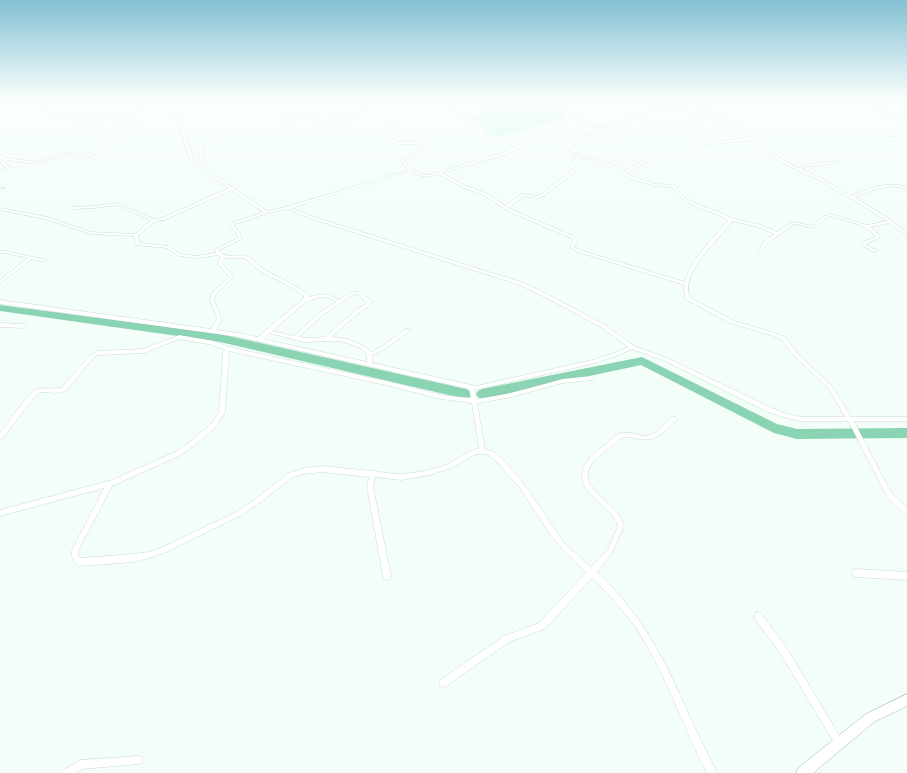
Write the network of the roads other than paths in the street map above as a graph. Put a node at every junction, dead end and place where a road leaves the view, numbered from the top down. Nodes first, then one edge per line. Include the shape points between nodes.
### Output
1 (125, 135) edge
2 (190, 135) edge
3 (214, 135) edge
4 (385, 135) edge
5 (489, 135) edge
6 (554, 135) edge
7 (608, 135) edge
8 (744, 135) edge
9 (890, 135) dead end
10 (184, 136) joint
11 (907, 136) edge
12 (902, 137) junction
13 (749, 139) junction
14 (907, 140) edge
15 (600, 141) junction
16 (519, 146) junction
17 (616, 146) dead end
18 (692, 150) dead end
19 (580, 156) junction
20 (0, 158) edge
21 (651, 158) dead end
22 (7, 159) junction
23 (202, 159) dead end
24 (837, 162) dead end
25 (798, 169) junction
26 (412, 170) junction
27 (0, 171) edge
28 (625, 172) junction
29 (439, 173) junction
30 (907, 188) edge
31 (231, 189) junction
32 (851, 197) junction
33 (73, 208) dead end
34 (287, 208) junction
35 (505, 208) junction
36 (0, 209) edge
37 (266, 212) junction
38 (730, 219) junction
39 (154, 220) junction
40 (890, 222) junction
41 (868, 226) junction
42 (136, 234) junction
43 (778, 234) junction
44 (907, 235) edge
45 (875, 251) dead end
46 (0, 252) edge
47 (759, 252) dead end
48 (220, 256) junction
49 (31, 258) junction
50 (44, 261) dead end
51 (0, 282) edge
52 (687, 284) junction
53 (303, 301) junction
54 (0, 302) edge
55 (339, 302) junction
56 (0, 325) edge
57 (25, 326) dead end
58 (408, 330) dead end
59 (213, 331) junction
60 (267, 331) junction
61 (294, 338) junction
62 (259, 339) junction
63 (326, 339) junction
64 (632, 347) junction
65 (228, 349) junction
66 (370, 354) junction
67 (369, 363) junction
68 (592, 378) dead end
69 (472, 387) junction
70 (475, 401) junction
71 (849, 418) junction
72 (674, 419) dead end
73 (907, 419) edge
74 (0, 437) edge
75 (482, 450) junction
76 (373, 473) junction
77 (110, 484) junction
78 (907, 512) edge
79 (0, 513) edge
80 (592, 572) junction
81 (856, 573) dead end
82 (388, 576) dead end
83 (907, 576) edge
84 (758, 616) dead end
85 (443, 683) dead end
86 (907, 700) edge
87 (839, 744) junction
88 (139, 760) dead end
89 (66, 773) edge
90 (712, 773) edge
91 (803, 773) edge

1 - 22 street via 88,156 64,153 38,163
2 - 10 street
3 - 23 street via 210,145 200,149
4 - 26 street via 397,143 416,143 426,149 402,161
5 - 16 street
6 - 16 street
7 - 15 street
8 - 13 street
9 - 12 street
10 - 31 street via 192,162
11 - 12 street
12 - 14 street
13 - 18 street via 703,144
13 - 25 street via 785,164
15 - 17 street
15 - 19 street via 584,136 566,149 567,152
16 - 29 street via 503,154
19 - 28 street
19 - 35 street via 574,162 579,167 541,196 523,195
20 - 22 street
21 - 28 street
22 - 27 street via 2,163 9,167
24 - 25 street
25 - 32 street
26 - 29 street via 425,176
26 - 34 street
28 - 38 street via 642,182 673,186 682,197
29 - 35 street via 487,195
30 - 32 street via 893,185
31 - 37 street
31 - 39 street via 163,219
32 - 40 street
33 - 39 street via 117,204
34 - 37 street
34 - 64 street via 522,284 604,326
35 - 52 street via 572,237 575,240 572,247 579,251
36 - 42 street via 46,218 91,233
37 - 48 street via 234,223 232,226 240,239 217,250
38 - 43 street
38 - 52 street via 693,269
39 - 42 street
40 - 41 street
40 - 44 street
41 - 43 street via 831,215 814,227 793,223
41 - 45 street via 878,238 863,245
42 - 48 street via 136,244 168,247 179,255
43 - 47 street via 764,243
46 - 49 street
48 - 53 street via 246,257 262,270 303,292 307,296
48 - 59 street via 220,263 231,277 214,293 212,300 220,321
49 - 50 street
49 - 51 street
52 - 71 street via 686,296 690,300 732,322 783,338 795,354 830,387
53 - 55 street via 326,294
53 - 60 street
54 - 59 street
55 - 61 street
55 - 63 street via 353,293 358,293 370,302
56 - 57 street
58 - 66 street via 384,348
59 - 62 street
60 - 61 street
60 - 62 street
61 - 63 street
62 - 67 street
63 - 66 street via 363,346
64 - 69 street via 614,356 592,362 484,387
64 - 71 street via 665,359 787,416 801,419
65 - 70 street via 441,397
65 - 74 street via 214,343 179,337 144,351 96,354 64,389 43,389 35,392
65 - 77 street via 222,412 215,424 179,453
66 - 67 street
67 - 69 street
68 - 70 street via 563,381 507,396
69 - 70 street
70 - 75 street
71 - 73 street
71 - 78 street via 887,491
72 - 80 street via 652,437 620,436 591,460 586,468 586,483 617,516 621,526 610,551
75 - 76 street via 450,467 414,476
75 - 80 street via 490,453 505,467 564,547
76 - 77 street via 322,469 304,471 291,475 240,513 164,550 134,558 80,562 76,559 75,550
76 - 82 street via 370,487
77 - 79 street
80 - 85 street via 542,626 507,639
80 - 90 street via 612,592 644,633 668,677
81 - 83 street
84 - 87 street via 785,653
86 - 87 main road via 870,718
87 - 91 main road
88 - 89 street via 81,765

